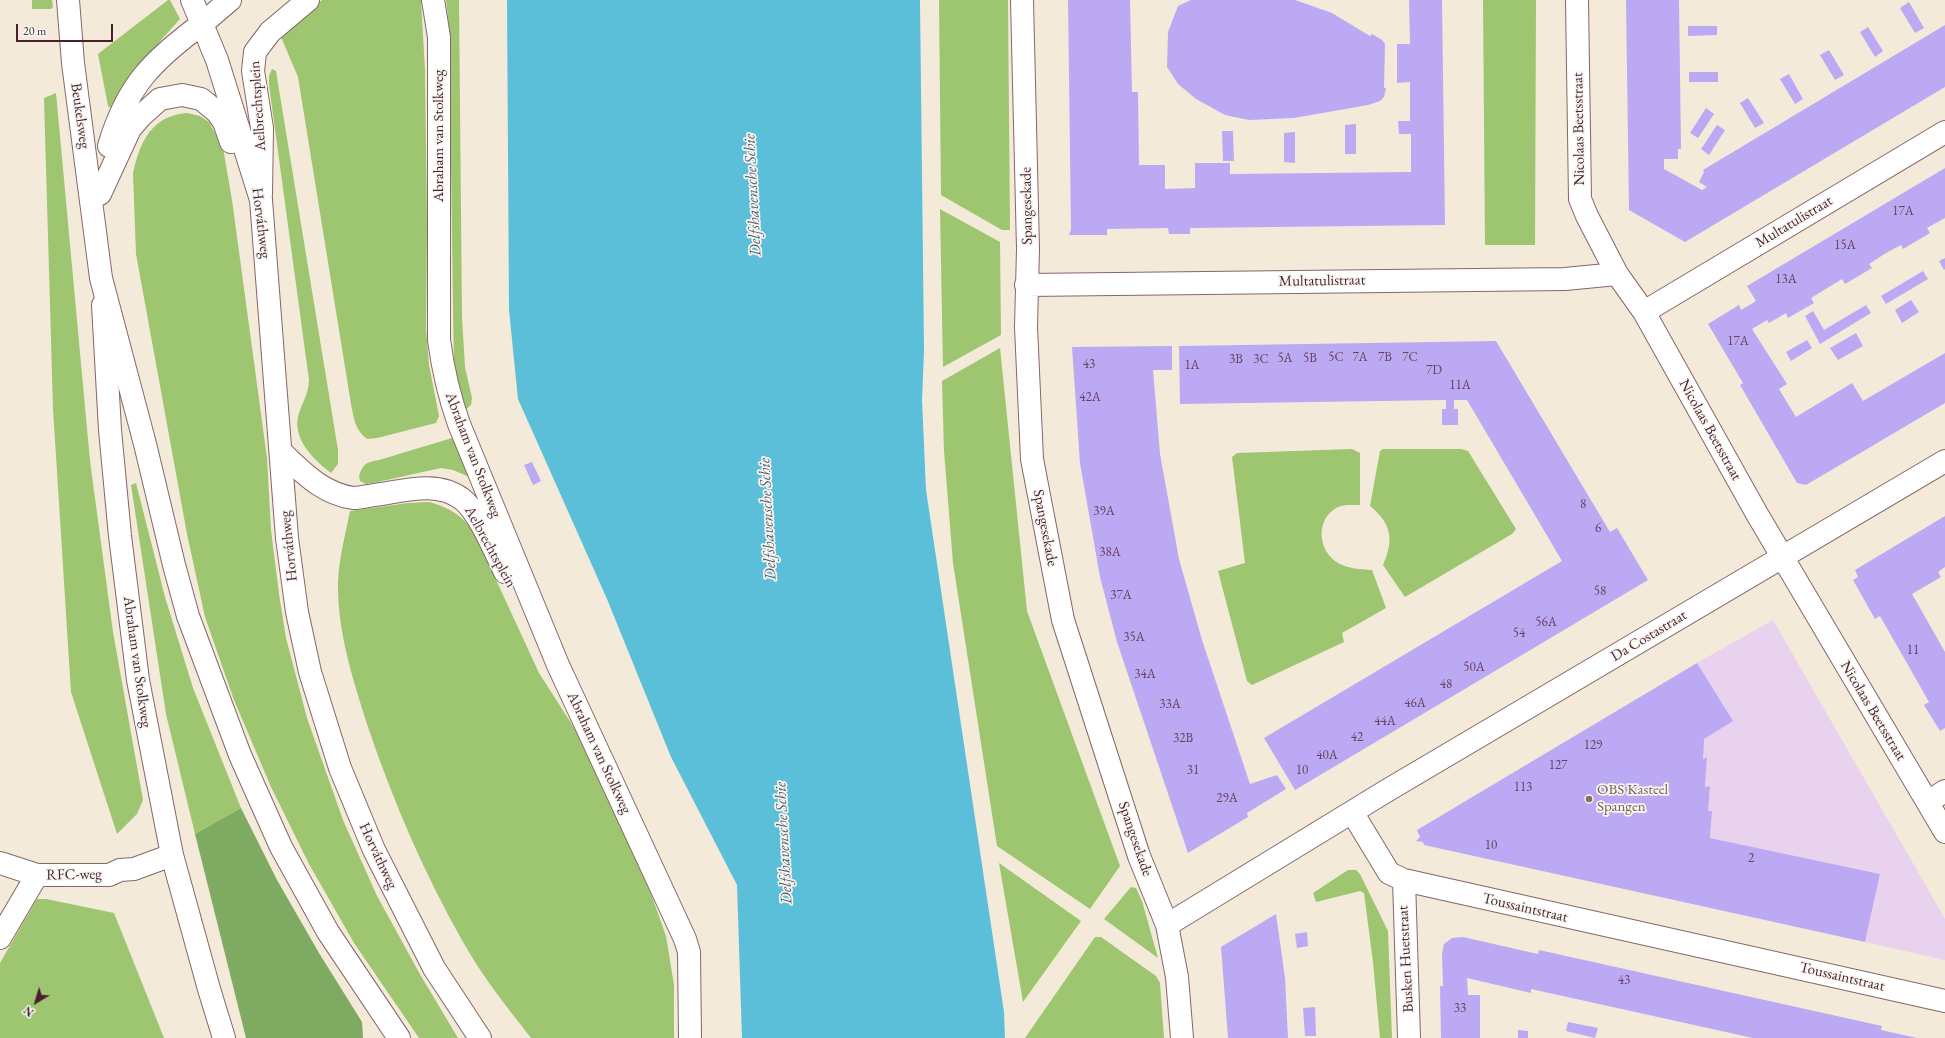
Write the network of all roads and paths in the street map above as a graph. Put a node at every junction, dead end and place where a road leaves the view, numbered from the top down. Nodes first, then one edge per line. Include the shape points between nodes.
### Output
1 (68, 0) edge
2 (192, 0) edge
3 (230, 0) edge
4 (308, 0) edge
5 (433, 0) edge
6 (1022, 0) edge
7 (1577, 0) edge
8 (203, 23) junction
9 (1945, 132) edge
10 (100, 194) junction
11 (261, 200) junction
12 (96, 232) junction
13 (1617, 274) junction
14 (101, 278) junction
15 (1026, 285) junction
16 (1644, 312) junction
17 (280, 452) junction
18 (1945, 460) edge
19 (1783, 557) junction
20 (558, 665) junction
21 (1936, 796) edge
22 (1352, 812) junction
23 (1945, 832) edge
24 (172, 856) junction
25 (0, 862) edge
26 (37, 875) junction
27 (1404, 880) junction
28 (1167, 925) junction
29 (0, 938) edge
30 (1945, 1000) edge
31 (224, 1038) edge
32 (399, 1038) edge
33 (480, 1038) edge
34 (690, 1038) edge
35 (1182, 1038) edge
36 (1409, 1038) edge

1 - 12 street, Beukelsweg via 73,63
2 - 8 street
3 - 8 street, Aelbrechtsplein
4 - 11 street, Aelbrechtsplein via 270,32 255,52 253,71 262,128
5 - 20 street, Abraham van Stolkweg via 439,37 439,322 442,365 459,424
6 - 15 street, Spangesekade via 1028,233
7 - 13 street, Nicolaas Beetsstraat via 1580,199
8 - 10 street, Aelbrechtsplein via 158,58 137,82 111,140
8 - 11 street, Horváthweg
9 - 16 street, Multatulistraat
10 - 11 street, Aelbrechtsplein via 130,129 160,99 182,95 201,99 217,112 224,122 237,158
10 - 12 street, Aelbrechtsplein
11 - 17 street, Horváthweg
12 - 14 street
13 - 15 street, Multatulistraat via 1565,279
13 - 16 street, Nicolaas Beetsstraat
14 - 24 street, Abraham van Stolkweg via 110,430 120,536 138,680
14 - 32 street via 184,604 240,755 281,847 320,919
15 - 28 street, Spangesekade via 1032,459 1063,620 1139,856
16 - 19 street, Nicolaas Beetsstraat
17 - 20 street, Aelbrechtsplein via 305,477 323,489 354,498 414,489 441,488 463,500 487,535 518,600
17 - 33 street, Horváthweg via 287,538 297,612 310,672 340,768 374,850 401,905 434,968
18 - 19 street, Da Costastraat
19 - 21 street, Nicolaas Beetsstraat
19 - 22 street, Da Costastraat
20 - 34 street, Abraham van Stolkweg via 685,939 689,952
21 - 23 street, Nicolaas Beetsstraat
22 - 27 street, Toussaintstraat via 1389,873
22 - 28 street
24 - 26 street, RFC-weg via 109,875
24 - 31 street, Abraham van Stolkweg
25 - 26 street, RFC-weg
26 - 29 street
27 - 30 street, Toussaintstraat
27 - 36 street, Busken Huetstraat
28 - 35 street, Spangesekade via 1177,977

